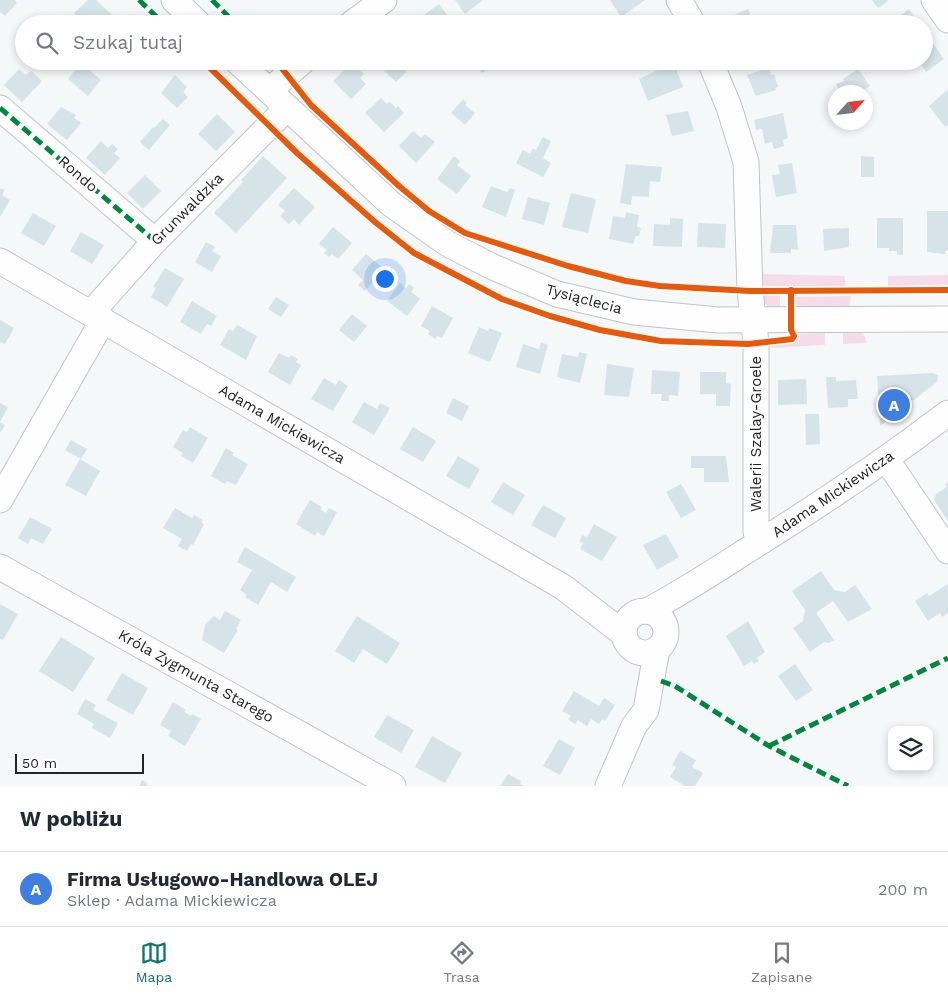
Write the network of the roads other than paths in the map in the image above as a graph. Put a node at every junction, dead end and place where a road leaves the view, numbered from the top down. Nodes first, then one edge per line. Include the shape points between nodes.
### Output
1 (174, 0) edge
2 (384, 0) edge
3 (679, 0) edge
4 (934, 0) edge
5 (190, 15) edge
6 (363, 15) edge
7 (688, 15) edge
8 (948, 20) edge
9 (247, 70) edge
10 (293, 70) edge
11 (714, 70) edge
12 (269, 91) junction
13 (0, 108) edge
14 (287, 108) junction
15 (156, 241) junction
16 (0, 261) edge
17 (97, 317) junction
18 (752, 319) junction
19 (948, 319) edge
20 (948, 413) edge
21 (886, 460) junction
22 (0, 500) edge
23 (762, 541) junction
24 (948, 552) edge
25 (0, 567) edge
26 (715, 571) junction
27 (563, 588) junction
28 (641, 612) junction
29 (662, 639) junction
30 (628, 641) junction
31 (634, 726) junction
32 (392, 786) edge
33 (608, 786) edge

1 - 5 street
2 - 6 street
3 - 7 street
4 - 8 street
9 - 12 street, Tysiąclecia
10 - 12 street
11 - 18 street, Walerii Szalay-Groele via 746,162
12 - 14 street, Tysiąclecia
13 - 15 street, Rondo
14 - 15 street, Grunwaldzka
14 - 18 street, Tysiąclecia via 391,204 448,244 493,267 557,294 634,312 718,320
15 - 17 street, Grunwaldzka
16 - 17 street, Adama Mickiewicza
17 - 22 street, Grunwaldzka
17 - 27 street, Adama Mickiewicza
18 - 19 street, Tysiąclecia
18 - 23 street, Walerii Szalay-Groele via 756,344 756,532
20 - 21 street, Adama Mickiewicza
21 - 23 street, Adama Mickiewicza
21 - 24 street
23 - 26 street, Adama Mickiewicza
25 - 32 street, Króla Zygmunta Starego
26 - 28 street, Adama Mickiewicza
26 - 29 street, Adama Mickiewicza
27 - 28 street, Adama Mickiewicza
27 - 30 street, Adama Mickiewicza
28 - 29 street via 660,617
28 - 30 street via 626,624
29 - 30 street via 645,653
29 - 31 street via 646,710
30 - 31 street via 637,679
31 - 33 street

